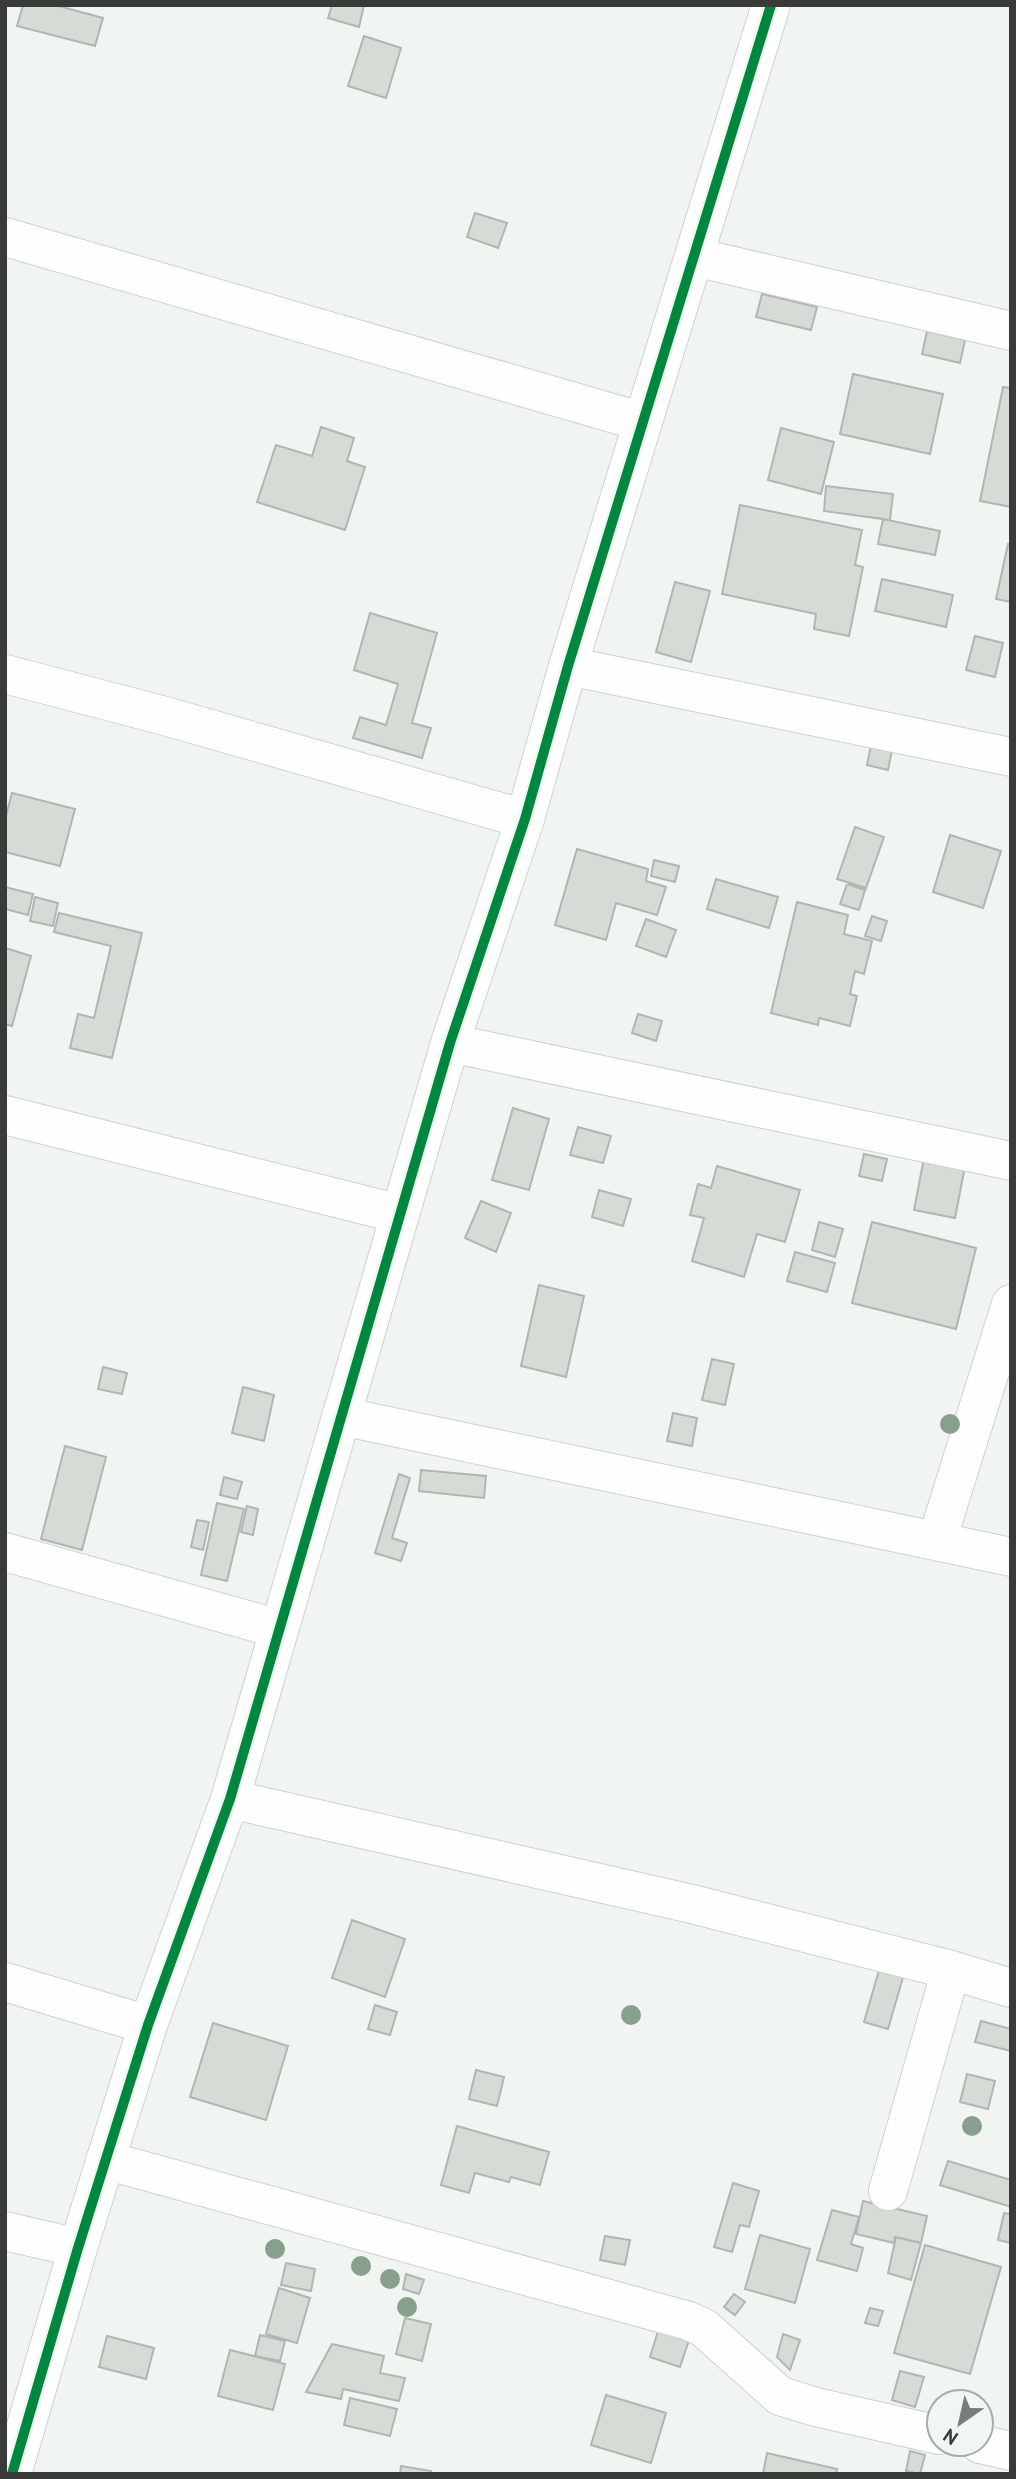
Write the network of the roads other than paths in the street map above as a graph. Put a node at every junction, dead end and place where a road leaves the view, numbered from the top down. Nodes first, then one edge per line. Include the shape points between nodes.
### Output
1 (761, 8) edge
2 (5, 237) edge
3 (695, 257) junction
4 (1011, 331) edge
5 (643, 422) junction
6 (568, 666) junction
7 (5, 674) edge
8 (1011, 757) edge
9 (525, 819) junction
10 (450, 1043) junction
11 (5, 1115) edge
12 (1011, 1161) edge
13 (400, 1214) junction
14 (1011, 1304) edge
15 (341, 1416) junction
16 (937, 1540) junction
17 (5, 1552) edge
18 (1011, 1557) edge
19 (279, 1629) junction
20 (230, 1799) junction
21 (951, 1970) junction
22 (5, 1982) edge
23 (1011, 1988) edge
24 (148, 2025) junction
25 (105, 2160) junction
26 (888, 2191) dead end
27 (5, 2231) edge
28 (78, 2248) junction
29 (925, 2432) edge
30 (12, 2474) edge

1 - 3 street
2 - 5 street
3 - 4 street
3 - 5 street
5 - 6 street
6 - 8 street
6 - 9 street
7 - 9 street
9 - 10 street
10 - 12 street
10 - 13 street
11 - 13 street
13 - 15 street
14 - 16 street
15 - 16 street
15 - 19 street
16 - 18 street
17 - 19 street
19 - 20 street
20 - 21 street via 692,1904
20 - 24 street
21 - 23 street
21 - 26 street
22 - 24 street
24 - 25 street
25 - 28 street
25 - 29 street via 689,2321 705,2328 780,2396
27 - 28 street
28 - 30 street

